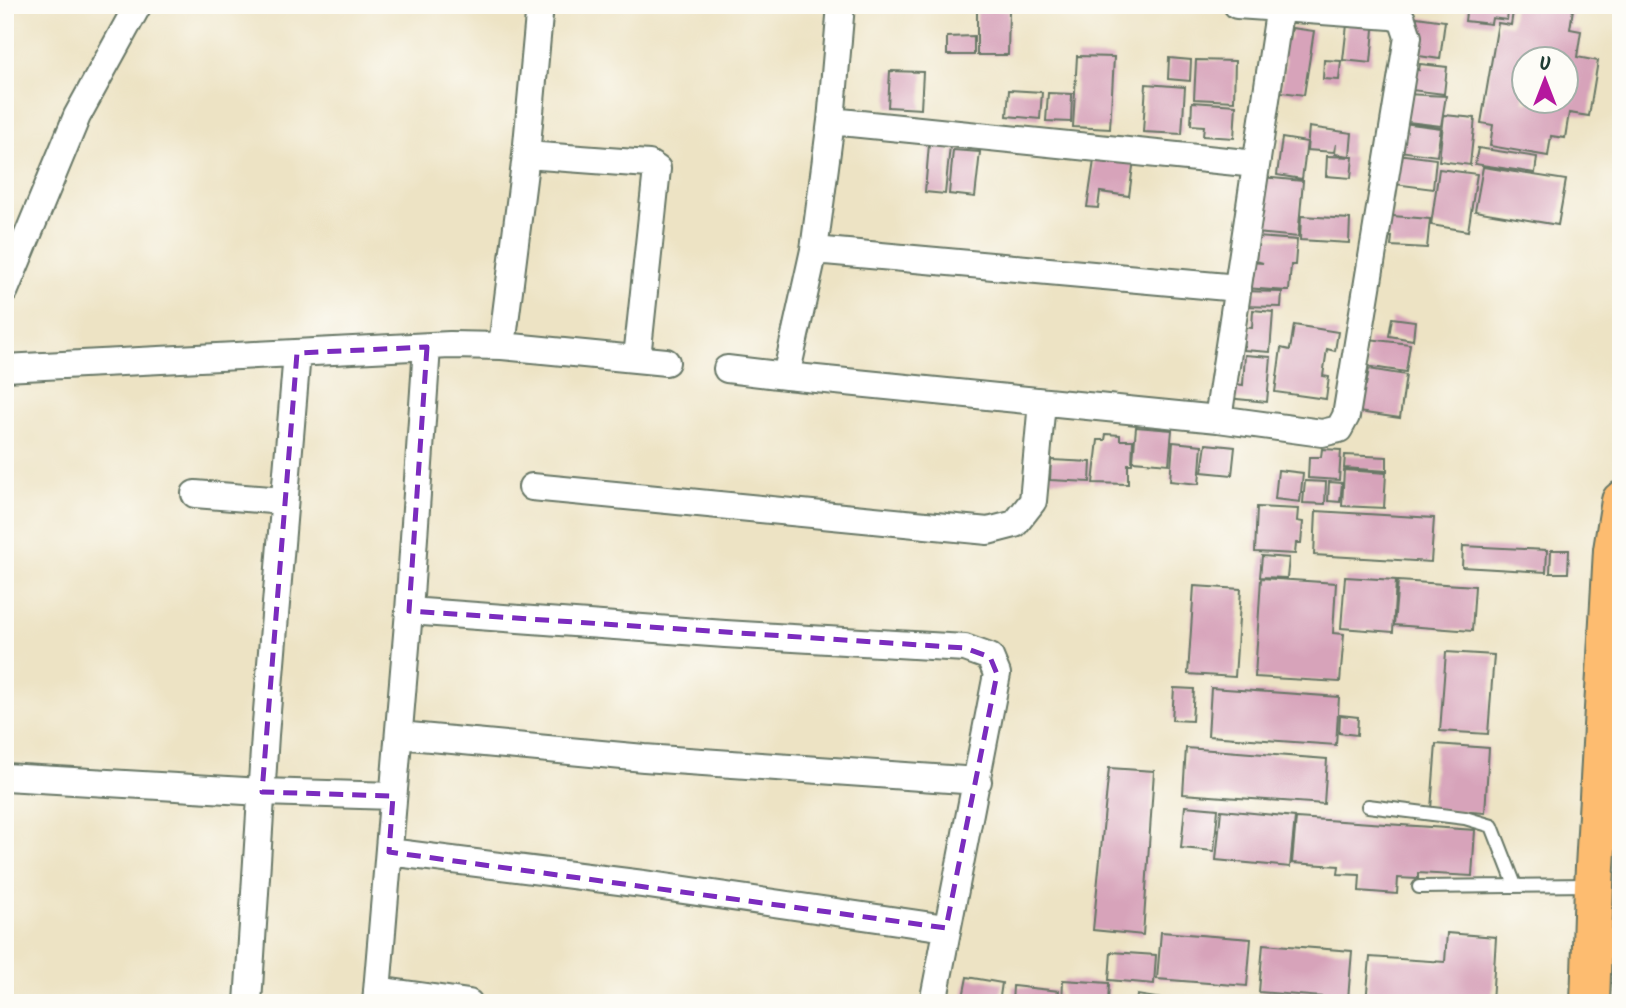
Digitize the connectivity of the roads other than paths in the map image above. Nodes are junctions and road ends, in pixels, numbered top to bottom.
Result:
1 (138, 5) edge
2 (540, 5) edge
3 (841, 5) edge
4 (1237, 5) edge
5 (1280, 6) edge
6 (831, 121) junction
7 (526, 155) junction
8 (1256, 164) junction
9 (814, 250) junction
10 (1238, 288) junction
11 (5, 290) edge
12 (426, 346) junction
13 (502, 346) junction
14 (297, 353) junction
15 (637, 358) junction
16 (666, 362) dead end
17 (5, 368) edge
18 (727, 369) dead end
19 (786, 376) junction
20 (1042, 402) junction
21 (1218, 419) junction
22 (532, 487) dead end
23 (195, 494) dead end
24 (1621, 500) edge
25 (284, 501) junction
26 (409, 611) junction
27 (399, 735) junction
28 (5, 777) edge
29 (978, 781) junction
30 (262, 792) junction
31 (393, 796) junction
32 (1368, 806) dead end
33 (389, 852) junction
34 (1594, 885) junction
35 (1515, 886) junction
36 (1419, 887) dead end
37 (946, 928) junction
38 (376, 996) edge
39 (248, 1003) edge
40 (469, 1003) edge
41 (933, 1003) edge
42 (1590, 1003) edge

1 - 11 street
2 - 7 street
3 - 6 street
4 - 5 street
5 - 8 street
5 - 21 street
6 - 8 street
6 - 9 street
7 - 13 street
7 - 15 street
8 - 10 street
9 - 10 street
9 - 19 street
10 - 21 street
12 - 13 street
12 - 14 street
12 - 26 street
13 - 15 street
14 - 17 street
14 - 25 street
15 - 16 street
18 - 19 street
19 - 20 street
20 - 21 street
20 - 22 street
23 - 25 street
24 - 34 highway
25 - 30 street
26 - 27 street
26 - 29 street
27 - 29 street
27 - 31 street
28 - 30 street
29 - 37 street
30 - 31 street
30 - 39 street
31 - 33 street
32 - 35 lane
33 - 37 street
33 - 38 street
34 - 35 lane
34 - 42 highway
35 - 36 lane
37 - 41 street
38 - 40 street

